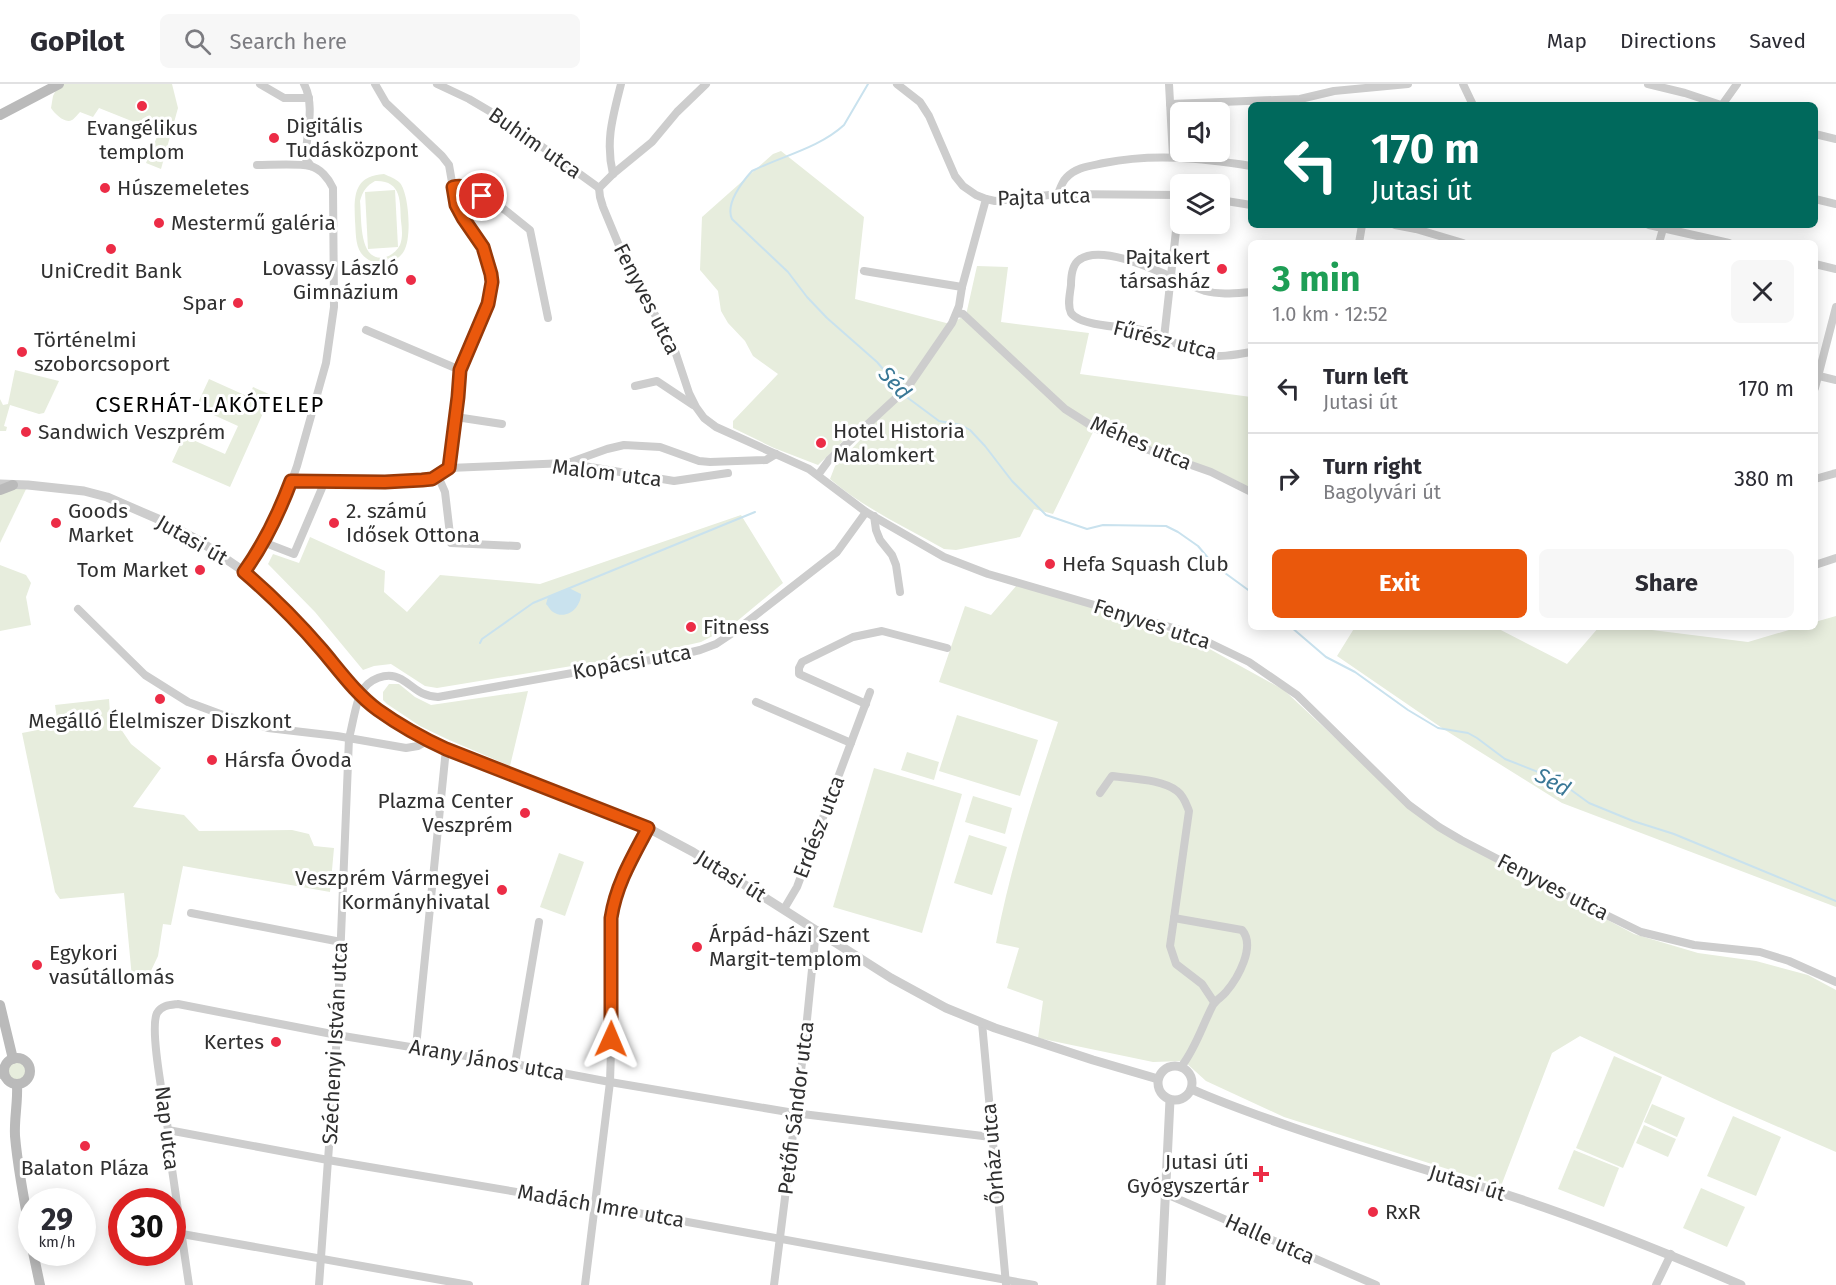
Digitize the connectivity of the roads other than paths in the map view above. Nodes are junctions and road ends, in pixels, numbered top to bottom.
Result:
1 (59, 84) edge
2 (260, 84) edge
3 (304, 84) edge
4 (375, 84) edge
5 (438, 84) edge
6 (621, 84) edge
7 (706, 84) edge
8 (897, 84) edge
9 (1169, 84) edge
10 (1408, 84) edge
11 (1463, 84) edge
12 (1648, 84) edge
13 (1737, 84) edge
14 (309, 98) junction
15 (1222, 102) edge
16 (1472, 102) edge
17 (1713, 102) edge
18 (1724, 102) edge
19 (1170, 104) edge
20 (0, 115) edge
21 (1818, 135) edge
22 (1836, 139) edge
23 (1170, 158) edge
24 (1225, 162) edge
25 (257, 165) dead end
26 (310, 166) junction
27 (1248, 166) edge
28 (613, 174) junction
29 (452, 184) junction
30 (599, 188) junction
31 (1058, 195) junction
32 (1170, 195) edge
33 (986, 199) junction
34 (1818, 200) edge
35 (1230, 202) edge
36 (1836, 204) edge
37 (1248, 205) edge
38 (1416, 228) edge
39 (1671, 228) edge
40 (1176, 234) edge
41 (1454, 240) edge
42 (1717, 240) edge
43 (1818, 265) edge
44 (1836, 269) edge
45 (864, 271) dead end
46 (1171, 276) junction
47 (962, 287) junction
48 (1248, 292) edge
49 (1836, 307) edge
50 (957, 313) junction
51 (548, 318) dead end
52 (366, 330) dead end
53 (1164, 338) junction
54 (1248, 352) edge
55 (1818, 369) edge
56 (460, 370) junction
57 (1818, 376) edge
58 (1836, 380) edge
59 (635, 386) dead end
60 (695, 405) junction
61 (456, 417) junction
62 (502, 424) dead end
63 (776, 454) junction
64 (567, 463) junction
65 (449, 468) junction
66 (728, 473) dead end
67 (1836, 473) edge
68 (818, 475) junction
69 (438, 476) junction
70 (1818, 478) edge
71 (291, 481) junction
72 (326, 481) junction
73 (0, 484) edge
74 (14, 485) junction
75 (0, 490) edge
76 (1248, 490) edge
77 (870, 514) junction
78 (262, 542) junction
79 (517, 546) dead end
80 (1836, 558) edge
81 (1818, 564) edge
82 (244, 572) junction
83 (900, 592) dead end
84 (78, 609) dead end
85 (947, 648) dead end
86 (870, 692) dead end
87 (360, 693) junction
88 (756, 702) dead end
89 (866, 704) junction
90 (349, 738) junction
91 (427, 741) junction
92 (851, 743) junction
93 (446, 749) junction
94 (1100, 793) dead end
95 (648, 828) junction
96 (784, 909) junction
97 (191, 913) dead end
98 (1174, 918) junction
99 (539, 922) dead end
100 (816, 930) junction
101 (340, 942) junction
102 (1836, 982) edge
103 (1214, 1002) junction
104 (0, 1005) edge
105 (162, 1007) joint
106 (982, 1023) junction
107 (337, 1035) junction
108 (416, 1047) junction
109 (13, 1059) junction
110 (515, 1064) junction
111 (1181, 1067) junction
112 (2, 1075) edge
113 (1158, 1079) junction
114 (610, 1082) junction
115 (17, 1084) junction
116 (1191, 1089) junction
117 (1170, 1100) junction
118 (795, 1113) junction
119 (168, 1130) junction
120 (991, 1137) junction
121 (328, 1160) junction
122 (22, 1188) edge
123 (175, 1188) edge
124 (1164, 1192) junction
125 (594, 1205) junction
126 (186, 1235) edge
127 (779, 1238) junction
128 (1671, 1254) junction
129 (321, 1259) junction
130 (186, 1263) edge
131 (36, 1266) edge
132 (1005, 1282) edge
133 (40, 1285) edge
134 (189, 1285) edge
135 (319, 1285) edge
136 (469, 1285) edge
137 (585, 1285) edge
138 (774, 1285) edge
139 (1034, 1285) edge
140 (1161, 1285) edge
141 (1376, 1285) edge
142 (1656, 1285) edge
143 (1741, 1285) edge

1 - 20 main road
2 - 14 street
3 - 14 street
4 - 29 street
5 - 30 street, Buhim utca
6 - 28 street
7 - 28 street
8 - 33 street, Pajta utca
9 - 19 street
10 - 15 street
11 - 16 street
12 - 17 street
13 - 18 street
14 - 26 street
21 - 22 street
23 - 31 street
24 - 27 street
25 - 26 street
26 - 71 street
28 - 30 street
29 - 51 street
29 - 56 street
30 - 60 street, Fenyves utca
31 - 32 street, Pajta utca
31 - 33 street, Pajta utca
33 - 47 street
34 - 36 street
35 - 37 street
38 - 41 street
39 - 42 street
40 - 46 street
43 - 44 street
45 - 47 street
46 - 48 street
46 - 53 street
46 - 53 street, Fűrész utca
47 - 50 street
49 - 55 street
50 - 68 street
50 - 76 street, Méhes utca
52 - 56 street
53 - 54 street, Fűrész utca
56 - 61 street
57 - 58 street
59 - 60 street
60 - 63 street, Fenyves utca
61 - 62 street
61 - 65 street
63 - 64 street
63 - 68 street, Fenyves utca
64 - 65 street, Malom utca
64 - 66 street, Malom utca
65 - 69 street
67 - 70 street
68 - 77 street, Fenyves utca
69 - 72 street
69 - 79 street
71 - 72 street
71 - 78 street
72 - 78 street
73 - 74 street, Jutasi út
74 - 75 main road
74 - 82 street, Jutasi út
77 - 83 street
77 - 87 street, Kopácsi utca
77 - 102 street, Fenyves utca
78 - 82 street
80 - 81 street
82 - 87 street, Jutasi út
84 - 90 street
85 - 89 street
86 - 89 street, Erdész utca
87 - 90 street, Széchenyi István utca
87 - 91 street, Jutasi út
88 - 92 street
89 - 92 street, Erdész utca
90 - 91 street
90 - 101 street, Széchenyi István utca
91 - 93 street, Jutasi út
92 - 96 street, Erdész utca
93 - 95 street, Jutasi út
93 - 108 street
94 - 98 street
95 - 96 street, Jutasi út
95 - 114 street
96 - 100 street, Jutasi út
97 - 101 street
98 - 103 street
98 - 103 street
99 - 110 street
100 - 106 street, Jutasi út
100 - 118 street, Petőfi Sándor utca
101 - 107 street, Széchenyi István utca
103 - 111 street
104 - 109 main road
105 - 107 street, Arany János utca
105 - 119 street, Nap utca
106 - 113 street, Jutasi út
106 - 120 street, Őrház utca
107 - 108 street, Arany János utca
107 - 121 street, Széchenyi István utca
108 - 110 street, Arany János utca
109 - 112 main road
109 - 115 main road
110 - 114 street, Arany János utca
111 - 113 street
111 - 116 street
112 - 115 main road
113 - 117 street
114 - 118 street, Arany János utca
114 - 125 street
115 - 122 main road
116 - 117 street
116 - 128 street, Jutasi út
117 - 124 street
118 - 120 street, Arany János utca
118 - 127 street, Petőfi Sándor utca
119 - 121 street, Madách Imre utca
119 - 123 street, Nap utca
120 - 132 street, Őrház utca
121 - 125 street, Madách Imre utca
121 - 129 street, Széchenyi István utca
124 - 140 street
124 - 141 street, Halle utca
125 - 127 street, Madách Imre utca
125 - 137 street
126 - 129 street
127 - 132 street, Madách Imre utca
127 - 138 street, Petőfi Sándor utca
128 - 142 street
128 - 143 street, Jutasi út
129 - 135 street, Széchenyi István utca
129 - 136 street
130 - 134 street, Nap utca
131 - 133 main road
132 - 139 street, Madách Imre utca

